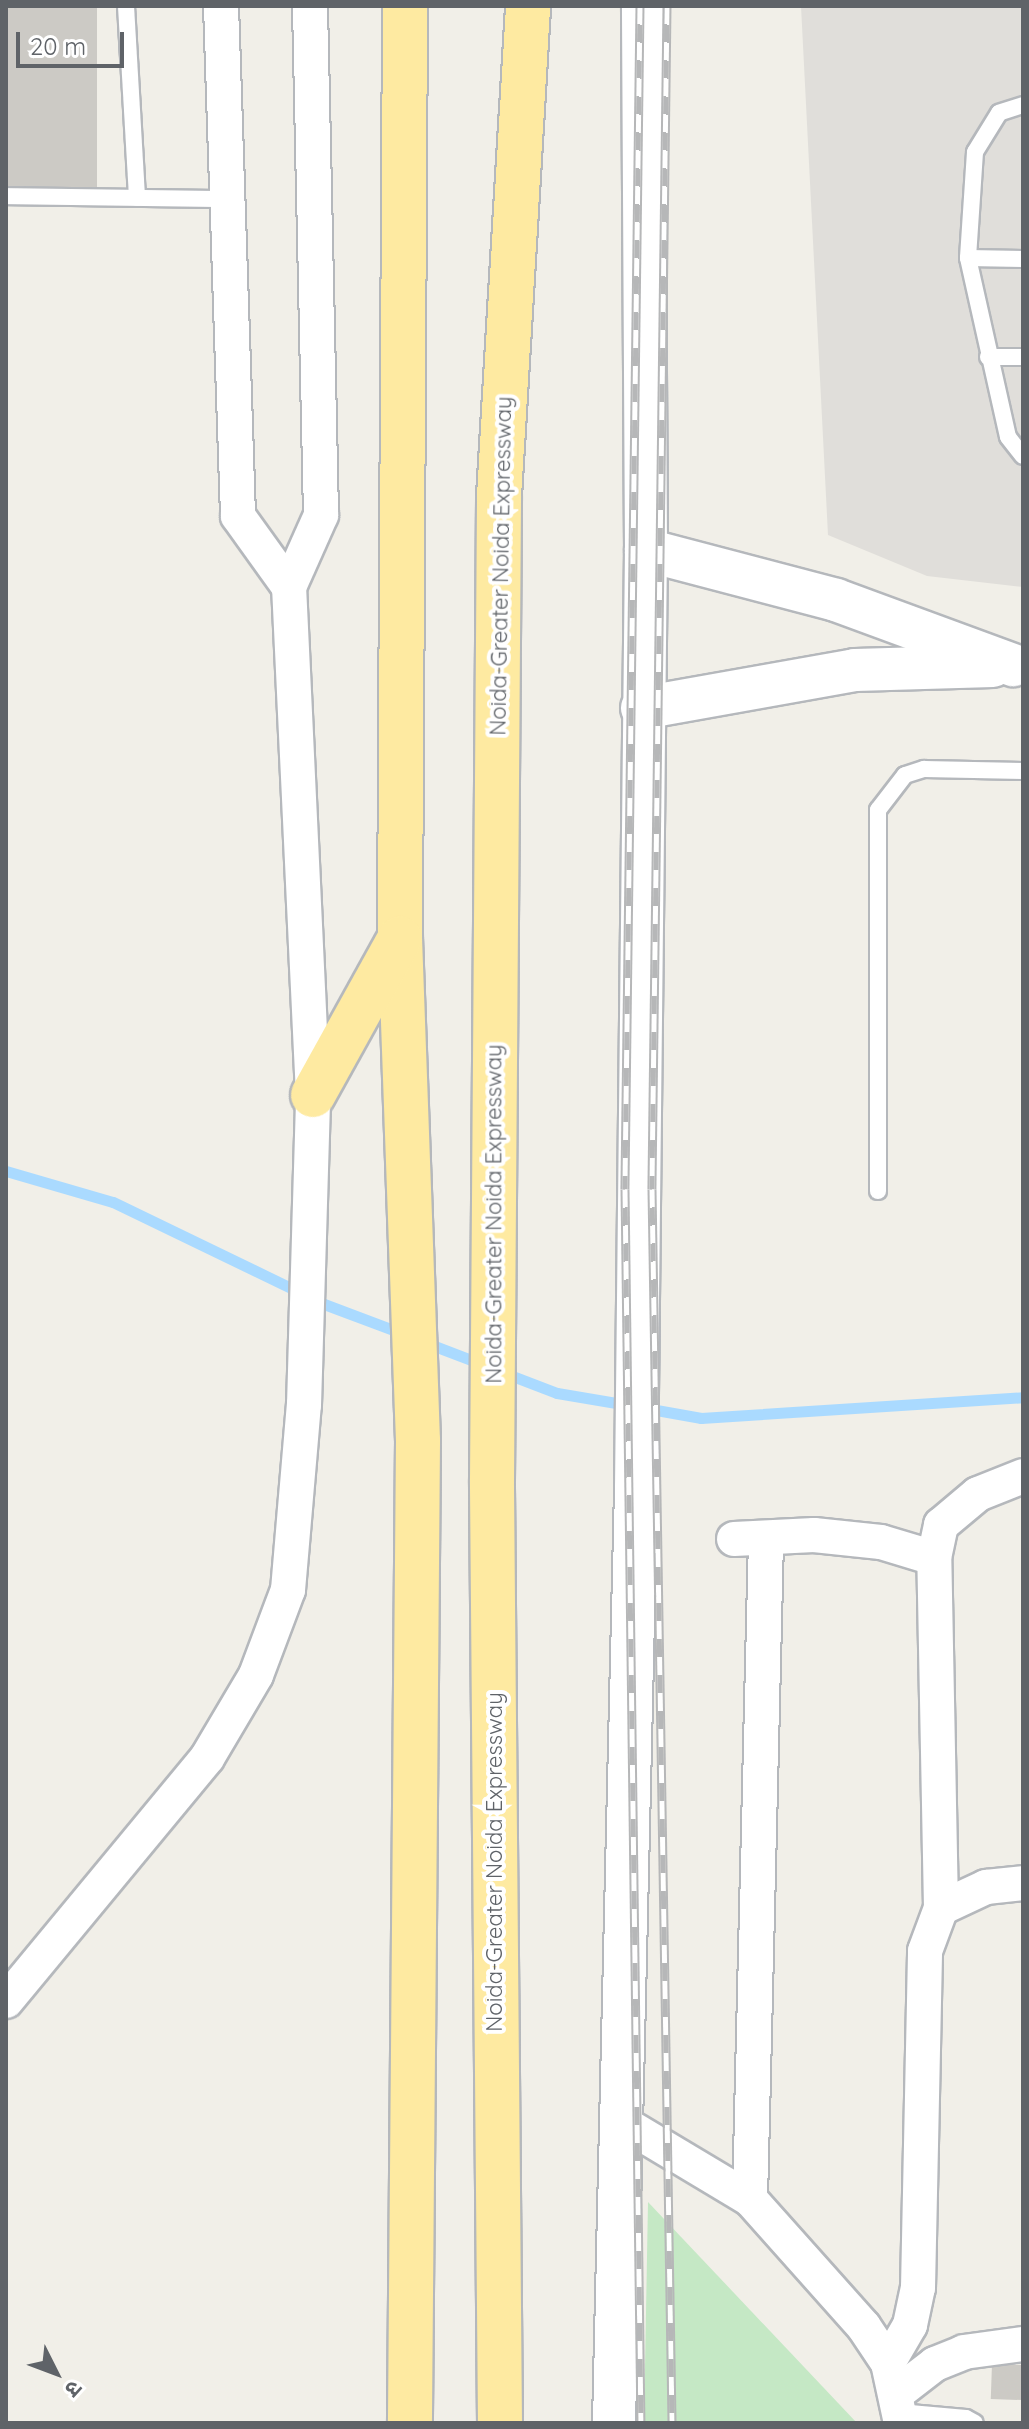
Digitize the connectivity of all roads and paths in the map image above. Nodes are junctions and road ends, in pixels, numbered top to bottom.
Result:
1 (126, 6) edge
2 (221, 6) edge
3 (310, 6) edge
4 (405, 6) edge
5 (528, 6) edge
6 (643, 6) edge
7 (1023, 105) edge
8 (6, 196) edge
9 (137, 198) junction
10 (227, 199) junction
11 (968, 258) junction
12 (1023, 259) edge
13 (988, 357) junction
14 (1023, 357) edge
15 (1023, 456) edge
16 (646, 550) junction
17 (289, 587) junction
18 (1018, 665) edge
19 (642, 708) junction
20 (1023, 771) edge
21 (400, 938) junction
22 (313, 1095) junction
23 (878, 1191) dead end
24 (1023, 1476) edge
25 (934, 1558) junction
26 (1023, 1883) edge
27 (941, 1908) junction
28 (6, 2001) edge
29 (618, 2120) junction
30 (750, 2199) junction
31 (1023, 2344) edge
32 (896, 2398) edge
33 (410, 2423) edge
34 (500, 2423) edge
35 (614, 2423) edge
36 (975, 2423) edge

1 - 9 lane
2 - 10 street
3 - 17 street
4 - 21 highway
5 - 34 highway, Noida-Greater Noida Expressway
6 - 16 street
7 - 11 lane
8 - 9 lane
9 - 10 lane
10 - 17 street
11 - 12 lane
11 - 13 lane
13 - 14 lane
13 - 15 lane
16 - 18 street
16 - 19 street
17 - 22 street
18 - 19 street
19 - 29 street
20 - 23 lane
21 - 22 highway
21 - 33 highway
22 - 28 street
24 - 25 street
25 - 27 street
25 - 30 street
26 - 27 street
27 - 32 street
29 - 30 street
29 - 35 street
30 - 32 street
31 - 32 street
32 - 36 lane

